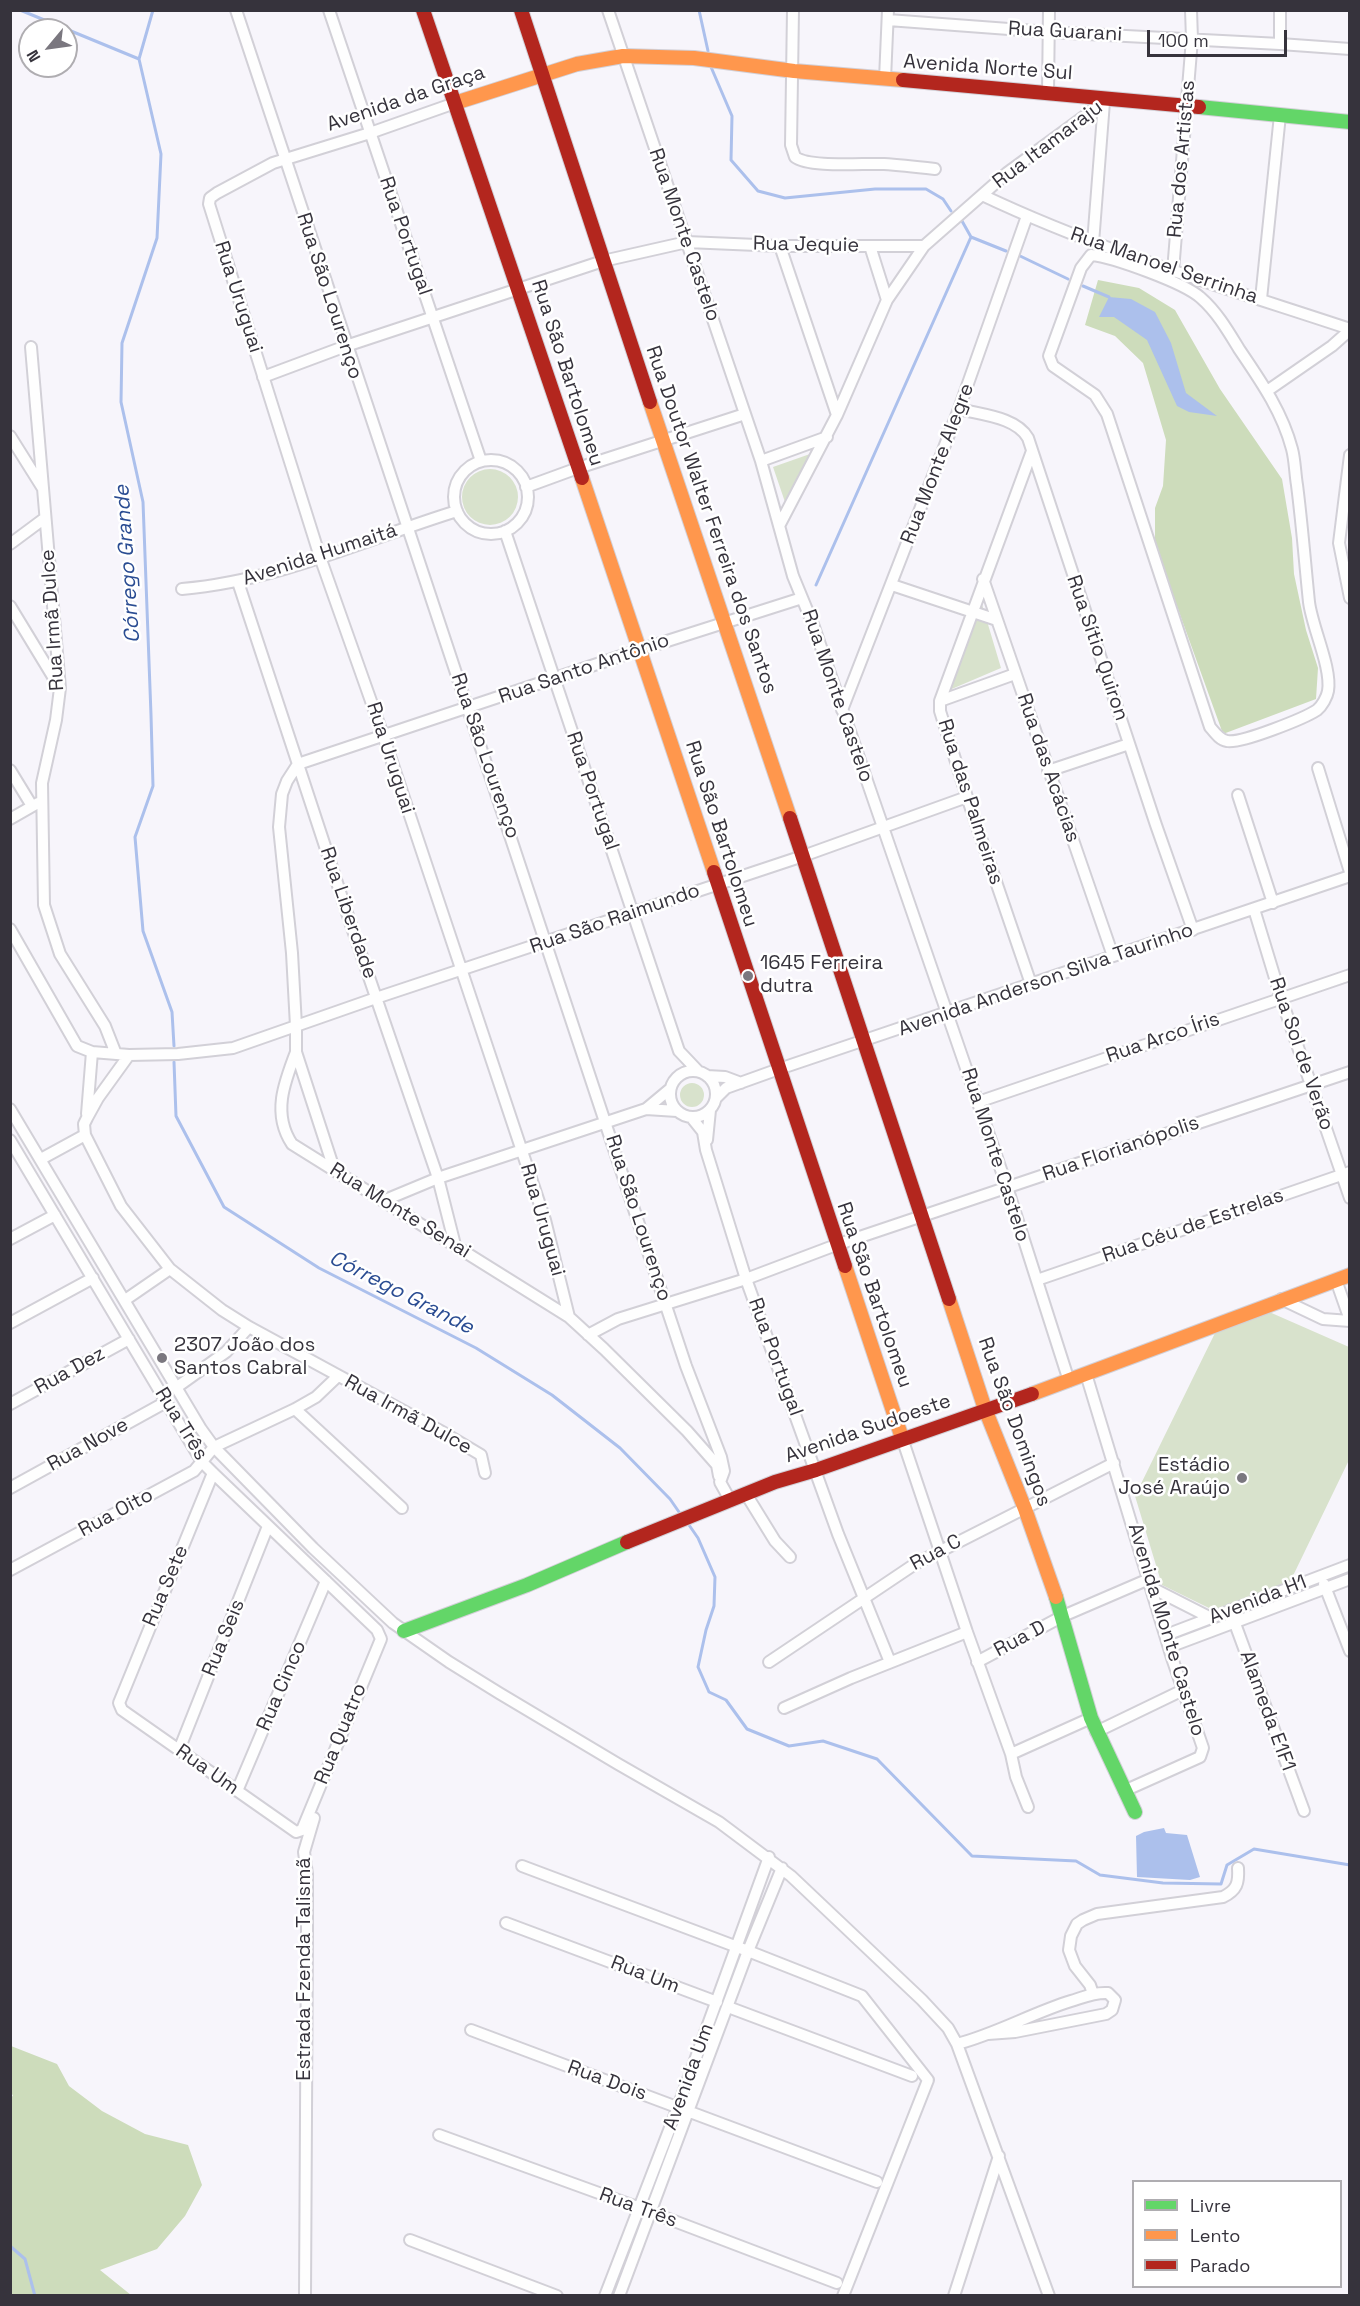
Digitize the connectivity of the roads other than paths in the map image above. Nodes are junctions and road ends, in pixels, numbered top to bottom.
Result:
1 (236, 10) edge
2 (329, 10) edge
3 (423, 10) edge
4 (521, 10) edge
5 (608, 10) edge
6 (793, 10) edge
7 (1048, 10) edge
8 (1191, 10) edge
9 (1280, 10) edge
10 (888, 15) edge
11 (1049, 32) junction
12 (1192, 39) junction
13 (1280, 44) junction
14 (1350, 49) edge
15 (623, 56) junction
16 (794, 71) junction
17 (542, 75) junction
18 (885, 79) junction
19 (1048, 92) junction
20 (1109, 100) junction
21 (455, 103) junction
22 (1187, 106) junction
23 (1280, 115) junction
24 (1350, 122) edge
25 (370, 133) junction
26 (284, 160) junction
27 (935, 169) dead end
28 (982, 195) junction
29 (210, 200) joint
30 (1027, 216) junction
31 (687, 242) junction
32 (1092, 243) junction
33 (780, 246) junction
34 (870, 246) junction
35 (924, 246) junction
36 (603, 261) junction
37 (1173, 271) junction
38 (519, 288) junction
39 (1261, 299) junction
40 (887, 300) junction
41 (433, 317) junction
42 (1350, 330) edge
43 (346, 346) junction
44 (31, 347) dead end
45 (263, 377) junction
46 (1267, 391) junction
47 (959, 409) junction
48 (745, 414) junction
49 (837, 415) junction
50 (10, 436) edge
51 (827, 437) junction
52 (664, 440) junction
53 (1032, 452) junction
54 (1350, 455) edge
55 (481, 461) junction
56 (761, 461) junction
57 (578, 468) junction
58 (526, 487) junction
59 (44, 489) junction
60 (457, 511) junction
61 (45, 518) junction
62 (407, 526) junction
63 (779, 526) junction
64 (505, 531) junction
65 (1344, 543) edge
66 (10, 544) edge
67 (320, 557) junction
68 (983, 579) junction
69 (238, 582) junction
70 (892, 585) junction
71 (182, 589) dead end
72 (802, 598) junction
73 (1350, 598) edge
74 (10, 606) edge
75 (972, 611) junction
76 (997, 620) junction
77 (723, 622) junction
78 (639, 650) junction
79 (1016, 674) junction
80 (554, 679) junction
81 (60, 688) junction
82 (940, 700) junction
83 (468, 708) junction
84 (842, 710) junction
85 (383, 735) junction
86 (1129, 744) junction
87 (298, 764) junction
88 (1318, 768) dead end
89 (10, 770) edge
90 (1048, 771) junction
91 (1239, 795) dead end
92 (967, 797) junction
93 (37, 804) junction
94 (10, 819) edge
95 (883, 828) junction
96 (803, 856) junction
97 (1350, 874) edge
98 (717, 884) junction
99 (1273, 903) junction
100 (1254, 909) junction
101 (634, 912) junction
102 (10, 929) edge
103 (1193, 930) junction
104 (547, 942) junction
105 (1113, 956) junction
106 (460, 970) junction
107 (1350, 975) edge
108 (1032, 984) junction
109 (376, 998) junction
110 (1281, 998) junction
111 (947, 1012) junction
112 (297, 1026) junction
113 (863, 1041) junction
114 (679, 1051) junction
115 (92, 1052) junction
116 (296, 1052) junction
117 (116, 1054) junction
118 (129, 1055) junction
119 (778, 1069) junction
120 (1350, 1072) edge
121 (703, 1074) junction
122 (742, 1083) junction
123 (673, 1084) junction
124 (1311, 1084) junction
125 (716, 1098) junction
126 (978, 1102) junction
127 (10, 1109) edge
128 (646, 1109) junction
129 (710, 1110) junction
130 (677, 1111) junction
131 (691, 1117) junction
132 (87, 1118) junction
133 (606, 1122) junction
134 (85, 1135) junction
135 (10, 1140) edge
136 (706, 1150) junction
137 (521, 1151) junction
138 (14, 1154) edge
139 (41, 1159) junction
140 (334, 1169) junction
141 (1346, 1174) edge
142 (438, 1178) junction
143 (1007, 1188) junction
144 (1350, 1198) edge
145 (385, 1200) junction
146 (55, 1215) junction
147 (921, 1217) junction
148 (10, 1239) edge
149 (455, 1245) junction
150 (836, 1245) junction
151 (170, 1269) junction
152 (1350, 1275) edge
153 (93, 1278) junction
154 (746, 1279) junction
155 (1037, 1280) junction
156 (1336, 1280) junction
157 (1281, 1299) junction
158 (125, 1300) junction
159 (666, 1305) junction
160 (569, 1317) junction
161 (1350, 1321) edge
162 (10, 1323) edge
163 (249, 1327) junction
164 (588, 1335) junction
165 (129, 1339) junction
166 (1086, 1374) junction
167 (338, 1376) junction
168 (1069, 1381) junction
169 (177, 1387) junction
170 (166, 1402) junction
171 (10, 1404) edge
172 (295, 1409) junction
173 (985, 1409) junction
174 (902, 1438) junction
175 (214, 1447) junction
176 (202, 1462) junction
177 (1114, 1463) junction
178 (816, 1470) junction
179 (213, 1473) junction
180 (485, 1473) dead end
181 (720, 1482) junction
182 (10, 1488) edge
183 (746, 1494) junction
184 (730, 1500) junction
185 (402, 1508) dead end
186 (1025, 1509) junction
187 (268, 1526) junction
188 (940, 1551) junction
189 (790, 1557) dead end
190 (1350, 1565) edge
191 (10, 1570) edge
192 (1321, 1576) junction
193 (1350, 1579) edge
194 (326, 1581) junction
195 (1150, 1584) junction
196 (1326, 1588) junction
197 (864, 1600) junction
198 (1230, 1610) junction
199 (1062, 1616) junction
200 (1211, 1618) junction
201 (1235, 1624) junction
202 (398, 1627) junction
203 (967, 1632) junction
204 (1166, 1635) junction
205 (381, 1639) joint
206 (1169, 1647) junction
207 (1350, 1651) edge
208 (769, 1662) dead end
209 (890, 1662) junction
210 (977, 1662) junction
211 (1183, 1690) junction
212 (119, 1700) joint
213 (784, 1708) dead end
214 (1093, 1725) junction
215 (179, 1750) junction
216 (1011, 1754) junction
217 (237, 1791) junction
218 (1124, 1791) junction
219 (1028, 1807) dead end
220 (1304, 1811) dead end
221 (1135, 1812) dead end
222 (302, 1830) joint
223 (769, 1857) junction
224 (522, 1866) dead end
225 (782, 1868) junction
226 (1238, 1868) dead end
227 (506, 1923) dead end
228 (736, 1946) junction
229 (748, 1951) junction
230 (1093, 1994) junction
231 (717, 2002) junction
232 (728, 2007) junction
233 (471, 2030) dead end
234 (988, 2034) junction
235 (957, 2044) junction
236 (912, 2076) dead end
237 (683, 2109) junction
238 (439, 2135) dead end
239 (999, 2156) junction
240 (877, 2182) dead end
241 (645, 2210) junction
242 (410, 2240) dead end
243 (837, 2283) dead end
244 (306, 2295) edge
245 (557, 2295) edge
246 (605, 2295) edge
247 (618, 2295) edge
248 (843, 2295) edge
249 (954, 2295) edge
250 (1049, 2295) edge

1 - 26 street, Rua São Lourenço
2 - 25 street, Rua Portugal
3 - 21 street, Rua São Bartolomeu
4 - 17 street, Rua Doutor Walter Ferreira dos Santos
5 - 15 street, Rua Monte Castelo
6 - 16 street
7 - 11 street
8 - 12 street, Rua dos Artistas
9 - 13 street
10 - 11 street, Rua Guarani
10 - 18 street
11 - 12 street, Rua Guarani
11 - 19 street
12 - 13 street, Rua Guarani
12 - 22 street, Rua dos Artistas
13 - 14 street, Rua Guarani
15 - 16 street, Avenida Norte Sul
15 - 17 street, Avenida da Graça
15 - 31 street, Rua Monte Castelo
16 - 18 street, Avenida Norte Sul
16 - 27 street
17 - 21 street, Avenida da Graça
17 - 36 street, Rua Doutor Walter Ferreira dos Santos
18 - 19 street, Avenida Norte Sul
19 - 20 street, Avenida Norte Sul
20 - 22 street, Avenida Norte Sul
20 - 28 street, Rua Itamaraju
20 - 32 street
21 - 25 street, Avenida da Graça
21 - 38 street, Rua São Bartolomeu
22 - 23 street, Avenida Norte Sul
22 - 37 street, Rua dos Artistas
23 - 24 street, Avenida Norte Sul
23 - 39 street
25 - 26 street, Avenida da Graça
25 - 41 street, Rua Portugal
26 - 29 street, Avenida da Graça
26 - 43 street, Rua São Lourenço
28 - 30 street, Rua Manoel Serrinha
28 - 35 street, Rua Itamaraju
29 - 45 street, Rua Uruguai
30 - 32 street, Rua Manoel Serrinha
30 - 47 street, Rua Monte Alegre
31 - 33 street, Rua Jequie
31 - 36 street, Rua Jequie
31 - 48 street, Rua Monte Castelo
32 - 37 street, Rua Manoel Serrinha
33 - 34 street, Rua Jequie
33 - 49 street
34 - 35 street, Rua Jequie
34 - 40 street
35 - 40 street, Rua Itamaraju
36 - 38 street, Rua Jequie
36 - 52 street, Rua Doutor Walter Ferreira dos Santos
37 - 39 street, Rua Manoel Serrinha
38 - 41 street, Rua Jequie
38 - 57 street, Rua São Bartolomeu
39 - 42 street, Rua Manoel Serrinha
40 - 49 street, Rua Itamaraju
41 - 43 street, Rua Jequie
41 - 55 street, Rua Portugal
42 - 46 street
43 - 45 street, Rua Jequie
43 - 62 street, Rua São Lourenço
44 - 59 street, Rua Irmã Dulce
45 - 67 street, Rua Uruguai
46 - 46 street
47 - 53 street, Rua Sítio Quiron
47 - 70 street, Rua Monte Alegre
48 - 52 street
48 - 56 street, Rua Monte Castelo
49 - 51 street, Rua Itamaraju
50 - 59 street
51 - 56 street
51 - 63 street, Rua Itamaraju
52 - 57 street
52 - 77 street, Rua Doutor Walter Ferreira dos Santos
53 - 68 street, Rua das Palmeiras
53 - 86 street, Rua Sítio Quiron
54 - 65 street
55 - 58 street
55 - 60 street
56 - 63 street, Rua Monte Castelo
57 - 58 street
57 - 78 street, Rua São Bartolomeu
58 - 64 street
59 - 61 street, Rua Irmã Dulce
60 - 62 street, Avenida Humaitá
60 - 64 street
61 - 66 street
61 - 81 street, Rua Irmã Dulce
62 - 67 street, Avenida Humaitá
62 - 83 street, Rua São Lourenço
63 - 72 street, Rua Monte Castelo
64 - 80 street, Rua Portugal
65 - 73 street
67 - 69 street, Avenida Humaitá
67 - 85 street, Rua Uruguai
68 - 75 street, Rua das Palmeiras
68 - 76 street, Rua das Acácias
69 - 71 street, Avenida Humaitá
69 - 87 street, Rua Liberdade
70 - 75 street
70 - 84 street, Rua Monte Alegre
72 - 77 street, Rua Santo Antônio
72 - 84 street, Rua Monte Castelo
74 - 81 street
75 - 76 street
75 - 82 street, Rua das Palmeiras
76 - 79 street, Rua das Acácias
77 - 78 street, Rua Santo Antônio
77 - 96 street, Rua Doutor Walter Ferreira dos Santos
78 - 80 street, Rua Santo Antônio
78 - 98 street, Rua São Bartolomeu
79 - 82 street
79 - 90 street, Rua das Acácias
80 - 83 street, Rua Santo Antônio
80 - 101 street, Rua Portugal
81 - 93 street, Rua Irmã Dulce
82 - 92 street, Rua das Palmeiras
83 - 85 street, Rua Santo Antônio
83 - 104 street, Rua São Lourenço
84 - 95 street, Rua Monte Castelo
85 - 87 street, Rua Santo Antônio
85 - 106 street, Rua Uruguai
86 - 90 street
86 - 103 street, Rua Sítio Quiron
87 - 109 street, Rua Liberdade
87 - 112 street
88 - 97 street
89 - 93 street
90 - 105 street, Rua das Acácias
91 - 99 street
92 - 95 street, Rua São Raimundo
92 - 108 street, Rua das Palmeiras
93 - 94 street
93 - 117 street, Rua Irmã Dulce
95 - 96 street, Rua São Raimundo
95 - 111 street, Rua Monte Castelo
96 - 98 street, Rua São Raimundo
96 - 113 street, Rua Doutor Walter Ferreira dos Santos
97 - 99 street, Avenida Anderson Silva Taurinho
98 - 101 street, Rua São Raimundo
98 - 119 street, Rua São Bartolomeu
99 - 100 street, Avenida Anderson Silva Taurinho
100 - 103 street, Avenida Anderson Silva Taurinho
100 - 110 street, Rua Sol de Verão
101 - 104 street, Rua São Raimundo
101 - 114 street, Rua Portugal
102 - 115 street
103 - 105 street, Avenida Anderson Silva Taurinho
104 - 106 street, Rua São Raimundo
104 - 133 street, Rua São Lourenço
105 - 108 street, Avenida Anderson Silva Taurinho
106 - 109 street, Rua São Raimundo
106 - 137 street, Rua Uruguai
107 - 110 street, Rua Arco Íris
108 - 111 street, Avenida Anderson Silva Taurinho
109 - 112 street, Rua São Raimundo
109 - 142 street, Rua Liberdade
110 - 124 street, Rua Sol de Verão
110 - 126 street, Rua Arco Íris
111 - 113 street, Avenida Anderson Silva Taurinho
111 - 126 street, Rua Monte Castelo
112 - 116 street
112 - 118 street, Rua São Raimundo
113 - 119 street, Avenida Anderson Silva Taurinho
113 - 147 street, Rua São Domingos
114 - 121 street
114 - 123 street
115 - 117 street, Rua São Raimundo
115 - 132 street
116 - 140 street
116 - 140 street, Rua Monte Senai
117 - 118 street, Rua São Raimundo
118 - 132 street
119 - 122 street, Avenida Anderson Silva Taurinho
119 - 150 street, Rua São Bartolomeu
120 - 124 street, Rua Florianópolis
121 - 122 street
121 - 123 street
121 - 125 street
122 - 125 street, Avenida Anderson Silva Taurinho
123 - 128 street
123 - 130 street
124 - 141 street, Rua Sol de Verão
124 - 143 street, Rua Florianópolis
125 - 129 street
126 - 143 street, Rua Monte Castelo
127 - 139 street
128 - 130 street
128 - 133 street
129 - 131 street
129 - 136 street
130 - 131 street
131 - 136 street, Rua Portugal
132 - 134 street
133 - 137 street
133 - 159 street, Rua São Lourenço
134 - 139 street
134 - 151 street, Rua Irmã Dulce
135 - 138 street, Rua Três
136 - 154 street, Rua Portugal
137 - 142 street
137 - 160 street, Rua Uruguai
138 - 146 street, Rua Três
139 - 158 street
140 - 145 street, Rua Monte Senai
141 - 144 street, Rua Sol de Verão
141 - 155 street, Rua Céu de Estrelas
142 - 145 street
142 - 149 street, Rua Liberdade
143 - 147 street, Rua Florianópolis
143 - 155 street, Rua Monte Castelo
145 - 149 street, Rua Monte Senai
146 - 148 street
146 - 153 street, Rua Três
147 - 150 street, Rua Florianópolis
147 - 173 street, Rua São Domingos
149 - 160 street, Rua Monte Senai
150 - 154 street, Rua Florianópolis
150 - 174 street, Rua São Bartolomeu
151 - 158 street
151 - 163 street, Rua Irmã Dulce
152 - 156 street, Avenida Sudoeste
153 - 162 street
153 - 165 street, Rua Três
154 - 159 street, Rua Florianópolis
154 - 178 street, Rua Portugal
155 - 168 street, Rua Monte Castelo
156 - 157 street, Avenida Sudoeste
156 - 161 street
157 - 161 street
157 - 166 street, Avenida Sudoeste
158 - 169 street
159 - 164 street, Rua Florianópolis
159 - 181 street, Rua São Lourenço
160 - 164 street, Rua Monte Senai
163 - 167 street, Rua Irmã Dulce
163 - 169 street
164 - 181 street
165 - 170 street, Rua Três
165 - 171 street, Rua Dez
166 - 168 street, Avenida Sudoeste
166 - 177 street, Avenida Monte Castelo
167 - 172 street
167 - 180 street, Rua Irmã Dulce
168 - 173 street, Avenida Sudoeste
169 - 175 street
170 - 176 street, Rua Três
170 - 182 street, Rua Nove
172 - 175 street
172 - 185 street
173 - 174 street, Avenida Sudoeste
173 - 186 street, Rua São Domingos
174 - 178 street, Avenida Sudoeste
174 - 188 street, Rua São Bartolomeu
175 - 176 street, Rua Oito
175 - 202 street
176 - 179 street, Rua Três
176 - 191 street, Rua Oito
177 - 186 street, Rua C
177 - 195 street, Avenida Monte Castelo
178 - 183 street, Avenida Sudoeste
178 - 197 street, Rua Portugal
179 - 187 street, Rua Três
179 - 212 street, Rua Sete
181 - 184 street, Rua São Lourenço
183 - 184 street, Avenida Sudoeste
183 - 189 street
184 - 202 street, Avenida Sudoeste
186 - 188 street, Rua C
186 - 199 street, Rua São Domingos
187 - 194 street, Rua Três
187 - 215 street, Rua Seis
188 - 197 street, Rua C
188 - 203 street, Rua São Bartolomeu
190 - 192 street, Avenida H1
192 - 196 street
192 - 198 street, Avenida H1
193 - 196 street, Avenida H1
194 - 205 street, Rua Três
194 - 217 street, Rua Cinco
195 - 199 street, Rua D
195 - 200 street
195 - 204 street, Avenida Monte Castelo
196 - 201 street, Avenida H1
196 - 207 street
197 - 208 street, Rua C
197 - 209 street, Rua Portugal
198 - 200 street, Avenida H1
198 - 201 street, Alameda E1F1
199 - 210 street, Rua D
199 - 214 street, Rua São Domingos
200 - 204 street, Avenida H1
201 - 206 street, Avenida H1
201 - 220 street, Alameda E1F1
202 - 223 street
202 - 244 street, Estrada Fzenda Talismã
203 - 209 street
203 - 210 street, Rua São Bartolomeu
204 - 206 street, Avenida Monte Castelo
205 - 222 street, Rua Quatro
206 - 211 street, Avenida Monte Castelo
209 - 213 street
210 - 216 street, Rua São Bartolomeu
211 - 214 street
211 - 218 street, Avenida Monte Castelo
212 - 215 street, Rua Um
214 - 216 street
214 - 218 street, Rua São Domingos
215 - 217 street, Rua Um
216 - 219 street, Rua São Bartolomeu
217 - 222 street, Rua Um
218 - 221 street, Rua São Domingos
223 - 225 street
223 - 228 street, Avenida Um
224 - 228 street
225 - 229 street, Avenida Um
225 - 235 street
226 - 230 street
227 - 231 street, Rua Um
228 - 229 street
228 - 231 street, Avenida Um
229 - 232 street, Avenida Um
229 - 248 street
230 - 234 street
230 - 234 street
231 - 237 street, Avenida Um
232 - 236 street
232 - 237 street, Avenida Um
233 - 237 street, Rua Dois
234 - 235 street
235 - 239 street
237 - 240 street, Rua Dois
237 - 241 street, Avenida Um
238 - 241 street, Rua Três
239 - 249 street
239 - 250 street
241 - 243 street, Rua Três
241 - 246 street, Avenida Um
241 - 247 street, Avenida Um
242 - 245 street

